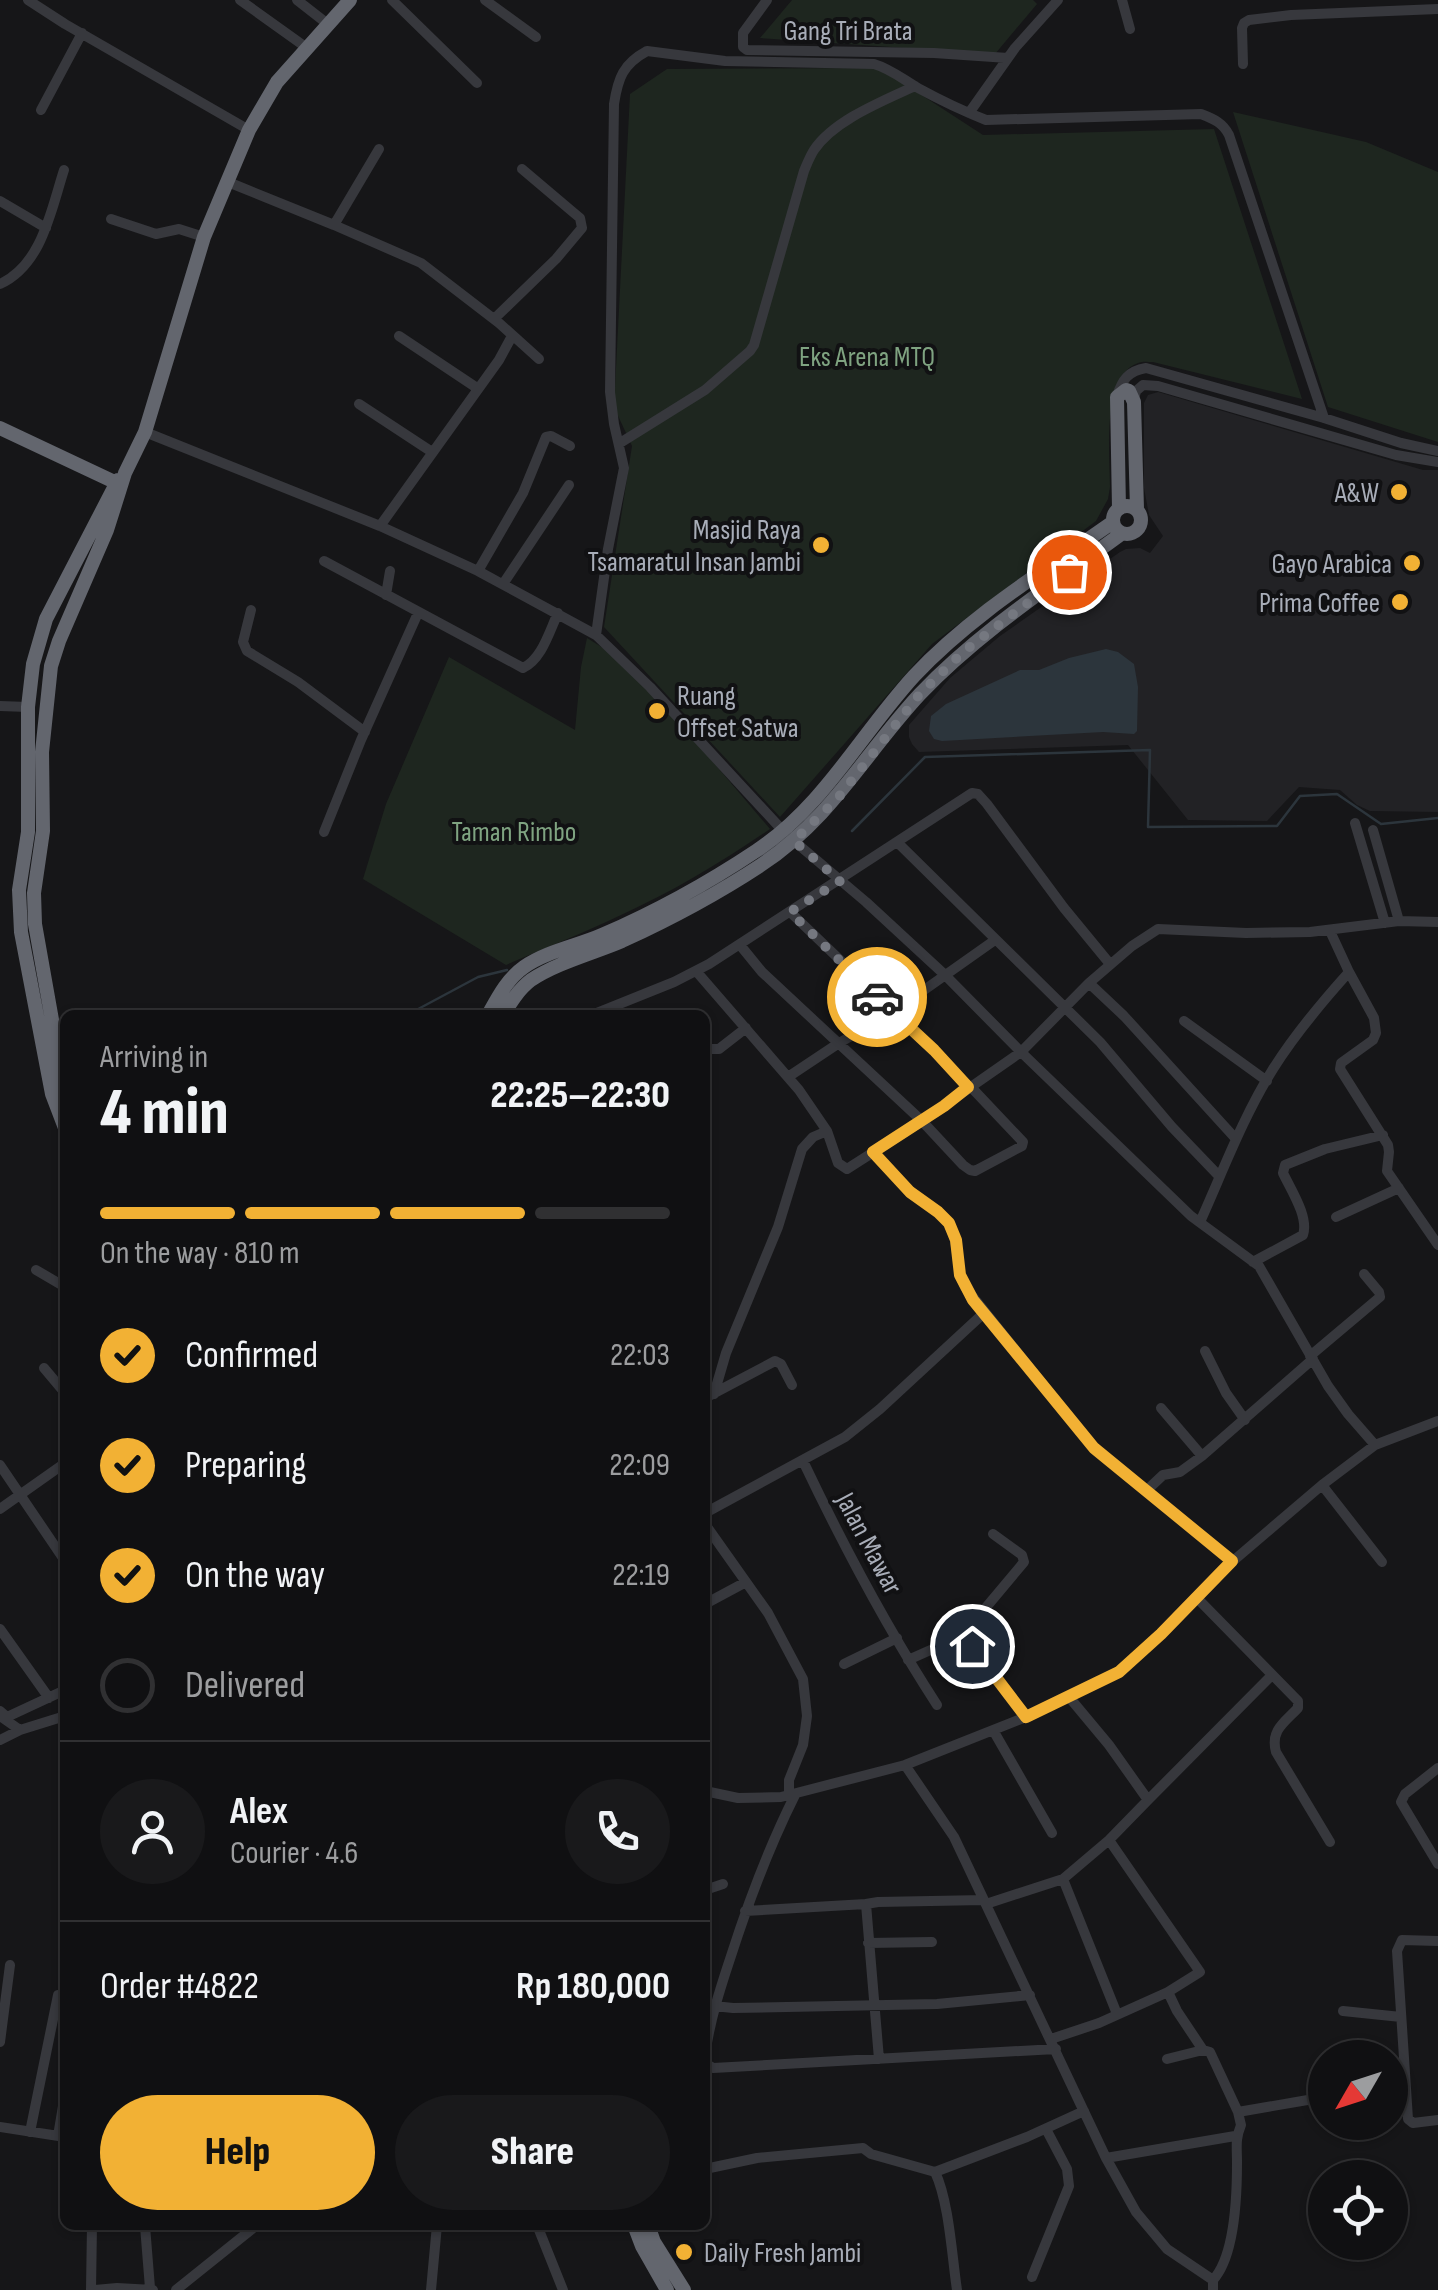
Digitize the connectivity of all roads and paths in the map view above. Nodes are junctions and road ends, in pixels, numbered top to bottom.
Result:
1 (28, 0) edge
2 (240, 0) edge
3 (297, 0) edge
4 (350, 0) edge
5 (392, 0) edge
6 (485, 0) edge
7 (767, 0) edge
8 (1058, 0) edge
9 (1122, 0) edge
10 (1287, 0) edge
11 (1438, 8) edge
12 (1291, 15) junction
13 (329, 25) junction
14 (1130, 28) dead end
15 (82, 33) junction
16 (536, 37) dead end
17 (306, 48) junction
18 (1008, 58) junction
19 (1242, 64) dead end
20 (476, 82) dead end
21 (914, 86) junction
22 (41, 110) dead end
23 (970, 113) junction
24 (250, 130) junction
25 (379, 149) dead end
26 (522, 169) dead end
27 (64, 170) dead end
28 (228, 182) junction
29 (0, 200) edge
30 (112, 219) dead end
31 (334, 224) junction
32 (46, 228) junction
33 (204, 237) junction
34 (0, 284) edge
35 (494, 320) junction
36 (399, 336) dead end
37 (512, 336) junction
38 (539, 360) dead end
39 (477, 388) junction
40 (1117, 397) junction
41 (1134, 402) junction
42 (358, 404) dead end
43 (1324, 418) junction
44 (0, 428) edge
45 (145, 432) junction
46 (620, 442) junction
47 (1401, 443) junction
48 (570, 446) dead end
49 (1438, 451) edge
50 (432, 452) junction
51 (1396, 456) junction
52 (1438, 462) edge
53 (121, 480) junction
54 (569, 485) dead end
55 (1137, 510) junction
56 (1118, 521) junction
57 (380, 526) junction
58 (324, 562) dead end
59 (390, 570) dead end
60 (478, 571) junction
61 (503, 584) junction
62 (386, 596) junction
63 (251, 610) dead end
64 (418, 613) junction
65 (558, 613) junction
66 (596, 635) junction
67 (0, 706) edge
68 (28, 707) junction
69 (365, 732) junction
70 (1355, 823) dead end
71 (1373, 830) dead end
72 (324, 832) dead end
73 (789, 837) junction
74 (898, 843) junction
75 (840, 881) junction
76 (680, 895) junction
77 (686, 910) junction
78 (790, 912) junction
79 (1400, 921) junction
80 (1438, 922) edge
81 (1385, 923) junction
82 (1330, 930) junction
83 (995, 940) junction
84 (740, 945) junction
85 (1110, 964) junction
86 (696, 971) junction
87 (1349, 972) junction
88 (945, 975) junction
89 (1089, 983) junction
90 (1064, 1006) junction
91 (491, 1010) edge
92 (507, 1010) edge
93 (604, 1010) edge
94 (893, 1012) junction
95 (1184, 1021) dead end
96 (746, 1028) junction
97 (838, 1044) junction
98 (710, 1049) edge
99 (1021, 1052) junction
100 (52, 1057) junction
101 (788, 1077) junction
102 (60, 1079) edge
103 (1267, 1080) junction
104 (969, 1086) junction
105 (60, 1115) edge
106 (922, 1121) junction
107 (827, 1131) junction
108 (1383, 1136) junction
109 (1236, 1139) junction
110 (873, 1152) junction
111 (1218, 1175) junction
112 (1399, 1188) junction
113 (1336, 1217) dead end
114 (1200, 1222) junction
115 (1438, 1245) edge
116 (1254, 1262) junction
117 (36, 1270) dead end
118 (1364, 1274) dead end
119 (60, 1285) edge
120 (985, 1312) junction
121 (1205, 1351) dead end
122 (1311, 1357) junction
123 (44, 1368) dead end
124 (792, 1384) dead end
125 (60, 1387) edge
126 (710, 1396) edge
127 (1161, 1408) dead end
128 (1245, 1420) junction
129 (1438, 1421) edge
130 (1375, 1445) junction
131 (1202, 1456) junction
132 (803, 1461) junction
133 (0, 1465) edge
134 (60, 1466) edge
135 (1322, 1485) junction
136 (1146, 1491) junction
137 (18, 1495) junction
138 (0, 1509) edge
139 (710, 1510) edge
140 (710, 1531) edge
141 (993, 1534) dead end
142 (60, 1554) edge
143 (1232, 1561) junction
144 (1382, 1562) dead end
145 (746, 1582) junction
146 (1196, 1596) junction
147 (710, 1601) edge
148 (0, 1629) edge
149 (962, 1636) junction
150 (897, 1638) junction
151 (908, 1660) junction
152 (844, 1664) dead end
153 (1272, 1674) junction
154 (60, 1692) edge
155 (1069, 1696) junction
156 (49, 1698) junction
157 (937, 1706) dead end
158 (0, 1714) edge
159 (1026, 1717) junction
160 (60, 1718) edge
161 (20, 1730) junction
162 (993, 1730) junction
163 (0, 1740) edge
164 (906, 1765) junction
165 (1438, 1768) edge
166 (710, 1791) edge
167 (792, 1795) junction
168 (1148, 1800) junction
169 (1052, 1832) dead end
170 (1109, 1840) junction
171 (1330, 1842) dead end
172 (1438, 1864) edge
173 (1063, 1878) junction
174 (723, 1884) dead end
175 (710, 1888) edge
176 (985, 1902) junction
177 (866, 1904) junction
178 (746, 1911) junction
179 (1438, 1941) edge
180 (932, 1942) dead end
181 (868, 1943) junction
182 (10, 1965) dead end
183 (1168, 1992) junction
184 (58, 1995) dead end
185 (1030, 1995) junction
186 (710, 2005) edge
187 (874, 2006) junction
188 (710, 2008) edge
189 (1343, 2010) dead end
190 (1117, 2014) junction
191 (1400, 2016) junction
192 (1402, 2040) edge
193 (0, 2042) edge
194 (1053, 2044) junction
195 (1203, 2050) junction
196 (880, 2059) junction
197 (1167, 2059) dead end
198 (710, 2066) edge
199 (1308, 2100) edge
200 (1408, 2109) edge
201 (1084, 2111) junction
202 (1238, 2112) junction
203 (1438, 2120) edge
204 (0, 2127) edge
205 (1046, 2129) junction
206 (30, 2132) junction
207 (60, 2136) edge
208 (1235, 2136) junction
209 (1106, 2158) junction
210 (710, 2168) edge
211 (935, 2172) junction
212 (92, 2230) edge
213 (145, 2230) edge
214 (251, 2230) edge
215 (437, 2230) edge
216 (539, 2230) edge
217 (636, 2230) edge
218 (650, 2230) edge
219 (1032, 2277) dead end
220 (1213, 2285) edge
221 (151, 2289) edge
222 (93, 2290) edge
223 (176, 2290) edge
224 (431, 2290) edge
225 (563, 2290) edge
226 (666, 2290) edge
227 (684, 2290) edge
228 (957, 2290) edge

1 - 15 street
2 - 17 street
3 - 13 street
4 - 13 highway
5 - 20 street
6 - 16 street
7 - 18 street, Gang Tri Brata
8 - 18 street
9 - 14 street
10 - 12 street
11 - 12 street
12 - 19 street
13 - 17 highway
15 - 22 street
15 - 24 street
17 - 24 highway
18 - 23 street
21 - 23 street
21 - 46 street
21 - 46 street
23 - 43 street
24 - 28 highway
25 - 31 street
26 - 35 street
27 - 32 street
28 - 31 street
28 - 33 highway
29 - 32 street
30 - 33 street
31 - 35 street
32 - 34 street
33 - 45 highway
35 - 37 street
36 - 39 street
37 - 38 street
37 - 39 street
39 - 50 street
40 - 41 highway
40 - 43 street
40 - 56 highway
41 - 51 street
41 - 55 highway
42 - 50 street
43 - 47 street
44 - 53 highway
45 - 53 highway
45 - 57 street
46 - 66 street
47 - 49 street
47 - 51 street
48 - 60 street
50 - 57 street
51 - 52 street
53 - 68 highway
53 - 100 highway
54 - 61 street
55 - 56 highway
55 - 56 highway
56 - 73 highway
57 - 60 street
58 - 62 street
59 - 62 street
60 - 61 street
61 - 65 street
62 - 64 street
63 - 69 street
64 - 65 street
64 - 69 street
65 - 66 street
66 - 73 street
67 - 68 street
68 - 100 highway
69 - 72 street
70 - 81 street
71 - 79 street
73 - 75 street
73 - 76 highway
73 - 77 highway
74 - 75 street
74 - 83 street
74 - 85 street
75 - 78 street
75 - 88 street
76 - 77 highway
76 - 91 highway
77 - 92 highway
78 - 84 street
78 - 94 street
79 - 80 street
79 - 81 street
81 - 82 street
82 - 85 street
82 - 87 street
83 - 88 street
83 - 90 street
84 - 86 street
84 - 97 street
85 - 89 street
86 - 93 street
86 - 96 street
87 - 103 street
87 - 108 street
88 - 94 street
88 - 99 street
89 - 90 street
89 - 109 street
90 - 99 street
90 - 111 street
94 - 97 street
94 - 104 street
95 - 103 street
96 - 98 street
96 - 101 street
97 - 101 street
97 - 106 street
99 - 104 street
99 - 114 street
100 - 102 highway
100 - 105 highway
101 - 107 street
103 - 109 street
104 - 106 street
104 - 106 street
106 - 110 street
107 - 110 street
107 - 126 street
108 - 112 street
108 - 116 street
109 - 111 street
110 - 120 street
111 - 114 street
112 - 113 street
112 - 115 street
114 - 116 street
116 - 122 street
117 - 119 street
118 - 122 street
120 - 132 street
120 - 136 street
121 - 128 street
122 - 128 street
122 - 130 street
123 - 125 street
124 - 126 street
127 - 131 street
128 - 131 street
129 - 130 street
130 - 135 street
131 - 136 street
132 - 139 street
132 - 150 street, Jalan Mawar
133 - 137 street
134 - 137 street
135 - 143 street
135 - 144 street
136 - 143 street
137 - 138 street
137 - 142 street
140 - 145 street
141 - 149 street
143 - 146 street
145 - 147 street
145 - 167 street
146 - 153 street
146 - 155 street
148 - 156 street
149 - 151 street
149 - 159 street
150 - 151 street, Jalan Mawar
150 - 152 street
151 - 157 street, Jalan Mawar
153 - 168 street
153 - 171 street
154 - 156 street
155 - 159 street
155 - 168 street
156 - 158 street
158 - 161 street
159 - 162 street
160 - 161 street
161 - 163 street
162 - 164 street
162 - 169 street
164 - 167 street
164 - 176 street
165 - 172 street
166 - 167 street
167 - 178 street
168 - 170 street
170 - 173 street
170 - 183 street
173 - 176 street
173 - 190 street
174 - 175 street
176 - 177 street
176 - 185 street
177 - 178 street
177 - 181 street
178 - 186 street
179 - 191 street
180 - 181 street
181 - 187 street
182 - 193 street
183 - 190 street
183 - 195 street
184 - 206 street
185 - 187 street
185 - 194 street
187 - 188 street
187 - 196 street
189 - 191 street
190 - 194 street
191 - 192 street
194 - 196 street
194 - 201 street
195 - 197 street
195 - 202 street
196 - 198 street
199 - 202 street
200 - 203 street
201 - 205 street
201 - 209 street
202 - 208 street
204 - 206 street
205 - 211 street
205 - 219 street
206 - 207 street
208 - 209 street
208 - 220 street
209 - 220 street
210 - 211 street
211 - 228 street
212 - 222 street
213 - 221 street
214 - 223 street
215 - 224 street
216 - 225 street
217 - 226 highway
218 - 227 highway
221 - 222 street

